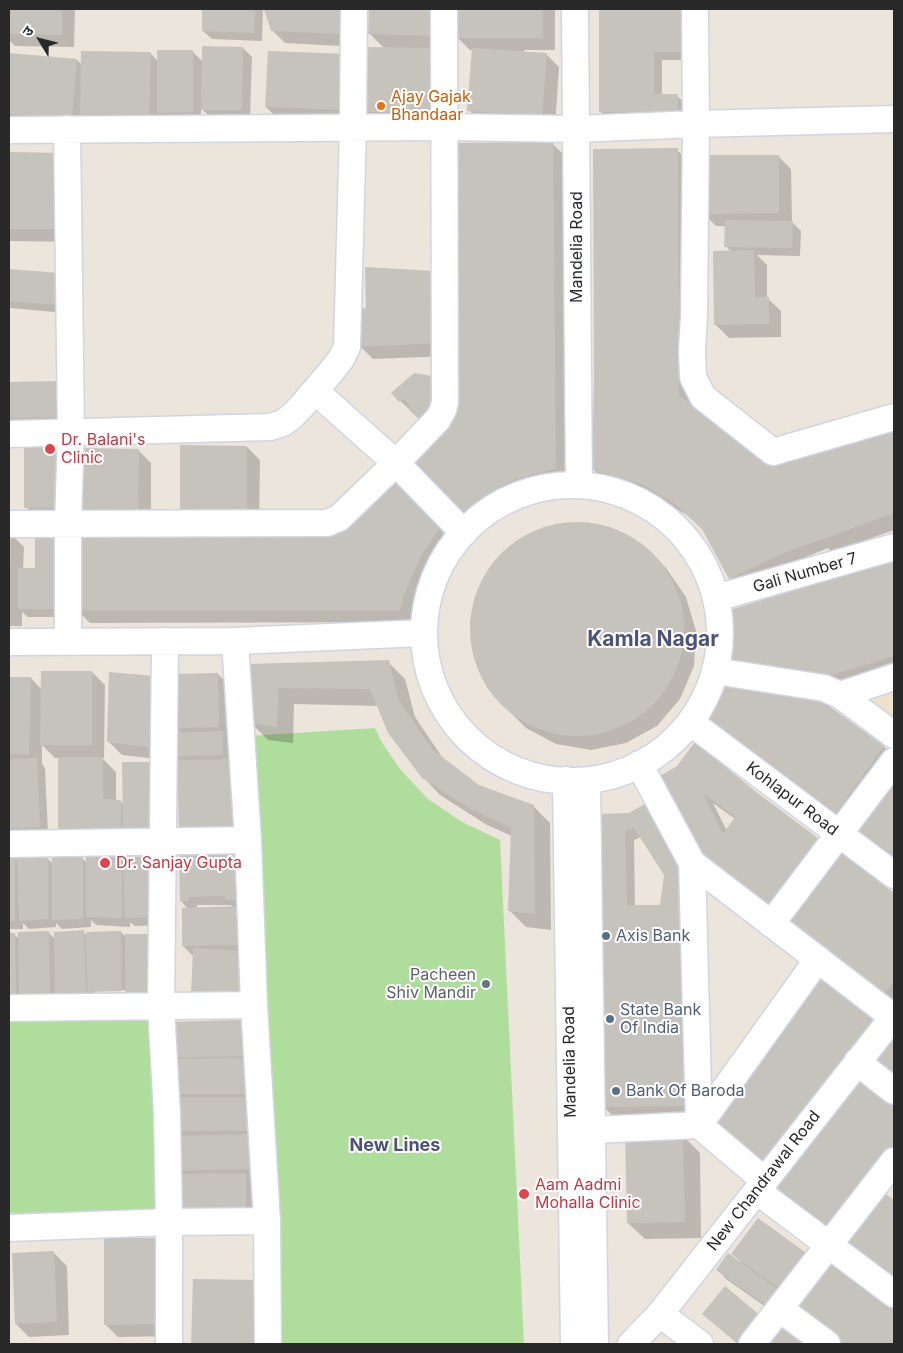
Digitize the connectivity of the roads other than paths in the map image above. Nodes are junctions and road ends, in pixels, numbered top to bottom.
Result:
1 (354, 9) edge
2 (444, 9) edge
3 (575, 9) edge
4 (695, 9) edge
5 (894, 119) edge
6 (696, 124) junction
7 (353, 128) junction
8 (445, 128) junction
9 (66, 129) junction
10 (577, 129) junction
11 (9, 130) edge
12 (315, 390) junction
13 (894, 417) edge
14 (71, 431) junction
15 (9, 434) edge
16 (396, 463) junction
17 (579, 485) junction
18 (9, 524) edge
19 (68, 524) junction
20 (464, 533) junction
21 (894, 547) edge
22 (716, 598) junction
23 (424, 633) junction
24 (68, 641) junction
25 (164, 641) junction
26 (235, 641) junction
27 (9, 642) edge
28 (715, 671) junction
29 (894, 677) edge
30 (840, 695) junction
31 (690, 722) junction
32 (894, 735) edge
33 (894, 761) edge
34 (639, 764) junction
35 (577, 780) junction
36 (839, 834) junction
37 (248, 840) junction
38 (163, 842) junction
39 (9, 844) edge
40 (692, 863) junction
41 (894, 875) edge
42 (771, 924) junction
43 (818, 959) junction
44 (254, 1005) junction
45 (161, 1007) junction
46 (9, 1008) edge
47 (894, 1017) edge
48 (857, 1062) junction
49 (894, 1092) edge
50 (698, 1126) junction
51 (593, 1130) junction
52 (894, 1161) edge
53 (761, 1186) junction
54 (267, 1221) junction
55 (170, 1222) junction
56 (9, 1228) edge
57 (828, 1246) junction
58 (894, 1294) edge
59 (780, 1309) junction
60 (660, 1314) junction
61 (169, 1344) edge
62 (268, 1344) edge
63 (574, 1344) edge
64 (595, 1344) edge
65 (631, 1344) edge
66 (700, 1344) edge
67 (752, 1344) edge
68 (827, 1344) edge

1 - 7 street
2 - 8 street
3 - 10 street, Mandelia Road
4 - 6 street
5 - 6 street
6 - 10 street
6 - 13 street
7 - 8 street
7 - 9 street
7 - 12 street
8 - 10 street
8 - 16 street
9 - 11 street
9 - 14 street
10 - 17 street, Mandelia Road
12 - 14 street
12 - 16 street
14 - 15 street
14 - 19 street
16 - 19 street
16 - 20 street
17 - 20 street
17 - 22 street
18 - 19 street
19 - 24 street
20 - 23 street
21 - 22 street, Gali Number 7
22 - 28 street
23 - 26 street
23 - 35 street
24 - 25 street
24 - 27 street
25 - 26 street
25 - 38 street
26 - 37 street
28 - 30 street
28 - 31 street
29 - 30 street
30 - 32 street
31 - 34 street
31 - 36 street, Kohlapur Road
33 - 36 street
34 - 35 street
34 - 40 street
35 - 51 street, Mandelia Road
35 - 63 street, Mandelia Road
36 - 41 street, Kohlapur Road
36 - 42 street
37 - 38 street
37 - 44 street
38 - 39 street
38 - 45 street
40 - 42 street
40 - 50 street
42 - 43 street
43 - 47 street
43 - 50 street
44 - 45 street
44 - 54 street
45 - 46 street
45 - 55 street
47 - 48 street, New Chandrawal Road
48 - 49 street
48 - 53 street, New Chandrawal Road
50 - 51 street
50 - 53 street
51 - 64 street, Mandelia Road
52 - 57 street
53 - 57 street
53 - 60 street, New Chandrawal Road
54 - 55 street
54 - 62 street
55 - 56 street
55 - 61 street
57 - 58 street
57 - 59 street
59 - 67 street
59 - 68 street
60 - 65 street, New Chandrawal Road
60 - 66 street

